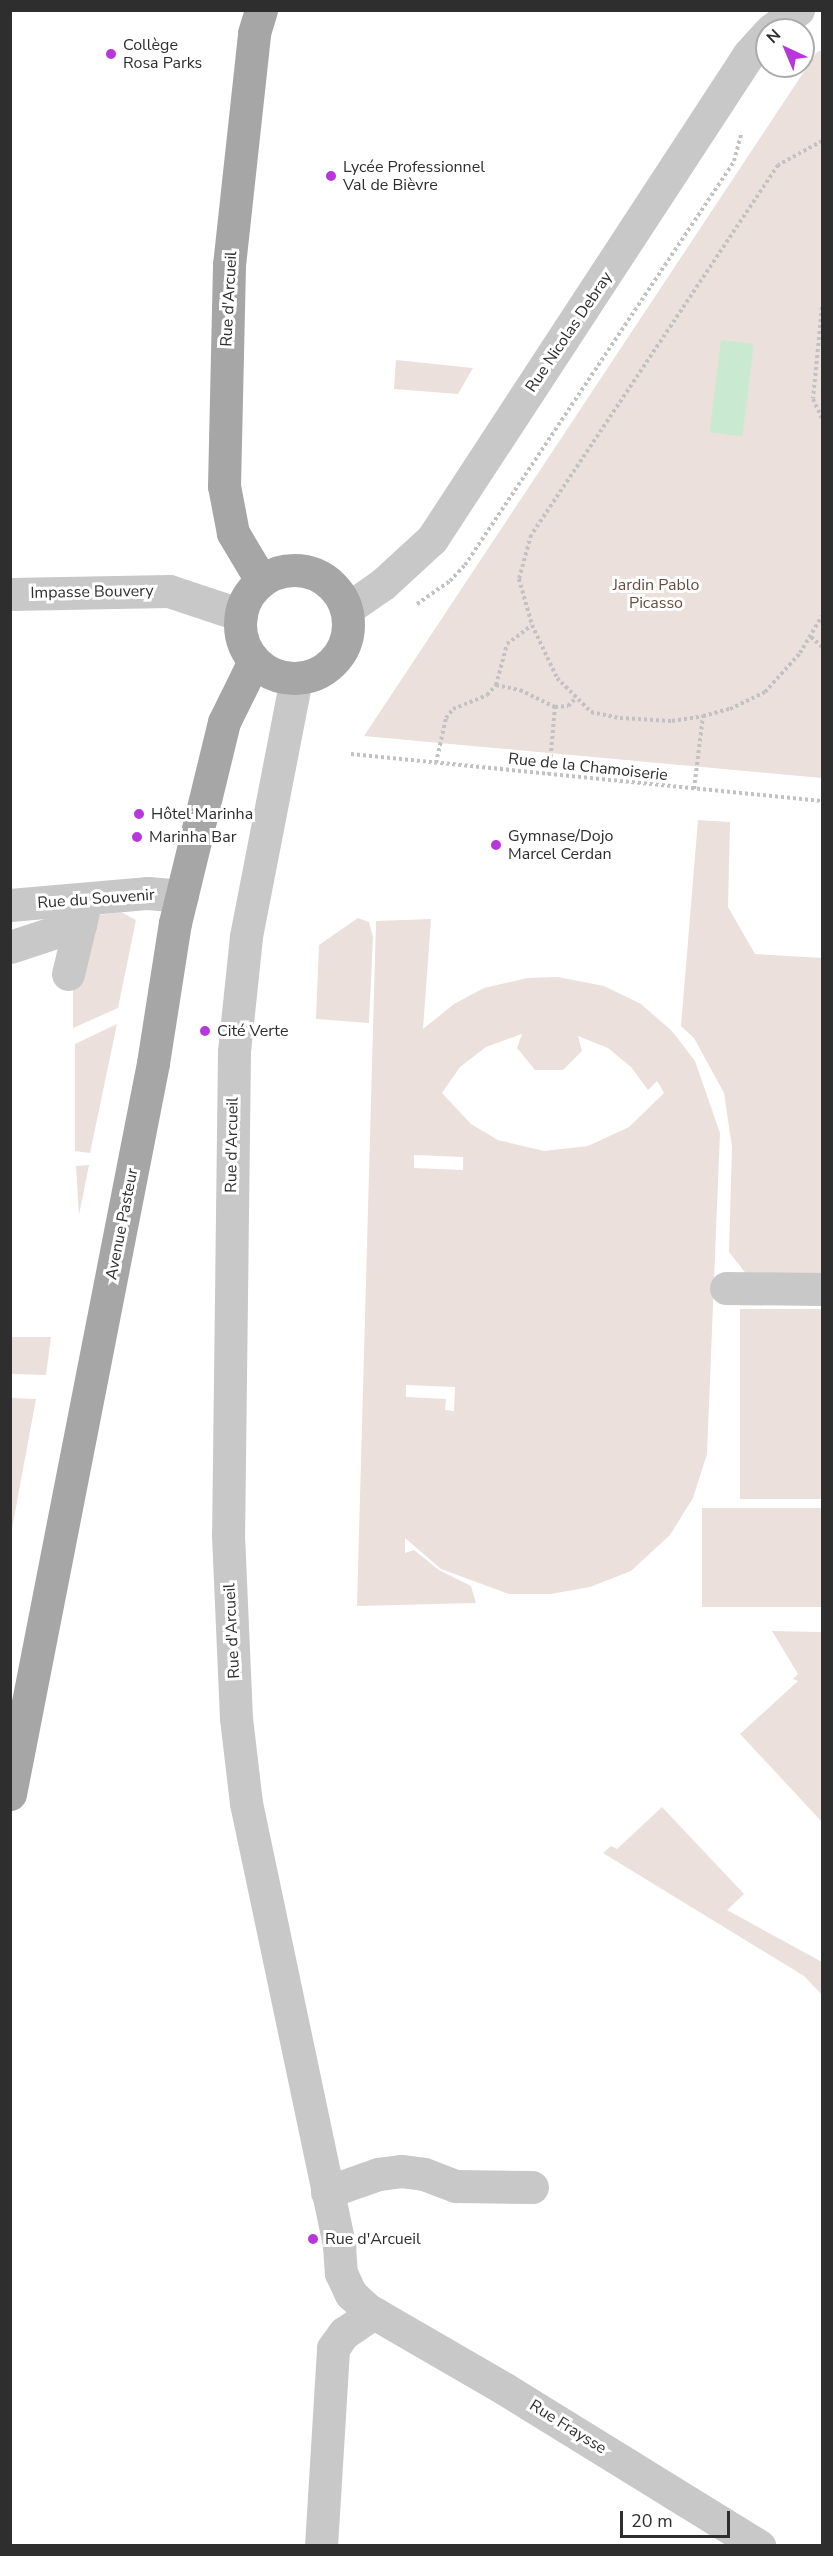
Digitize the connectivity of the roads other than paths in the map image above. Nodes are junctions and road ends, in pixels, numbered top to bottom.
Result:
1 (261, 10) edge
2 (755, 47) edge
3 (261, 580) junction
4 (10, 594) edge
5 (347, 609) junction
6 (241, 615) junction
7 (254, 661) junction
8 (296, 679) junction
9 (182, 897) junction
10 (10, 905) edge
11 (83, 911) junction
12 (10, 947) edge
13 (68, 974) dead end
14 (726, 1288) dead end
15 (822, 1289) edge
16 (20, 1697) edge
17 (10, 1794) edge
18 (532, 2187) dead end
19 (327, 2192) junction
20 (374, 2313) junction
21 (321, 2546) edge
22 (759, 2546) edge

1 - 3 main road, Rue d'Arcueil
2 - 5 street, Rue Nicolas Debray
3 - 5 main road
3 - 6 main road
4 - 6 street, Impasse Bouvery
5 - 8 main road
6 - 7 main road
7 - 8 main road
7 - 9 main road, Avenue Pasteur
8 - 19 street, Rue d'Arcueil
9 - 11 street, Rue du Souvenir
9 - 16 main road, Avenue Pasteur
10 - 11 street, Rue du Souvenir
11 - 12 street
11 - 13 street
14 - 15 street
16 - 17 main road, Avenue Pasteur
18 - 19 street
19 - 20 street, Rue d'Arcueil
20 - 21 street
20 - 22 street, Rue Fraysse

